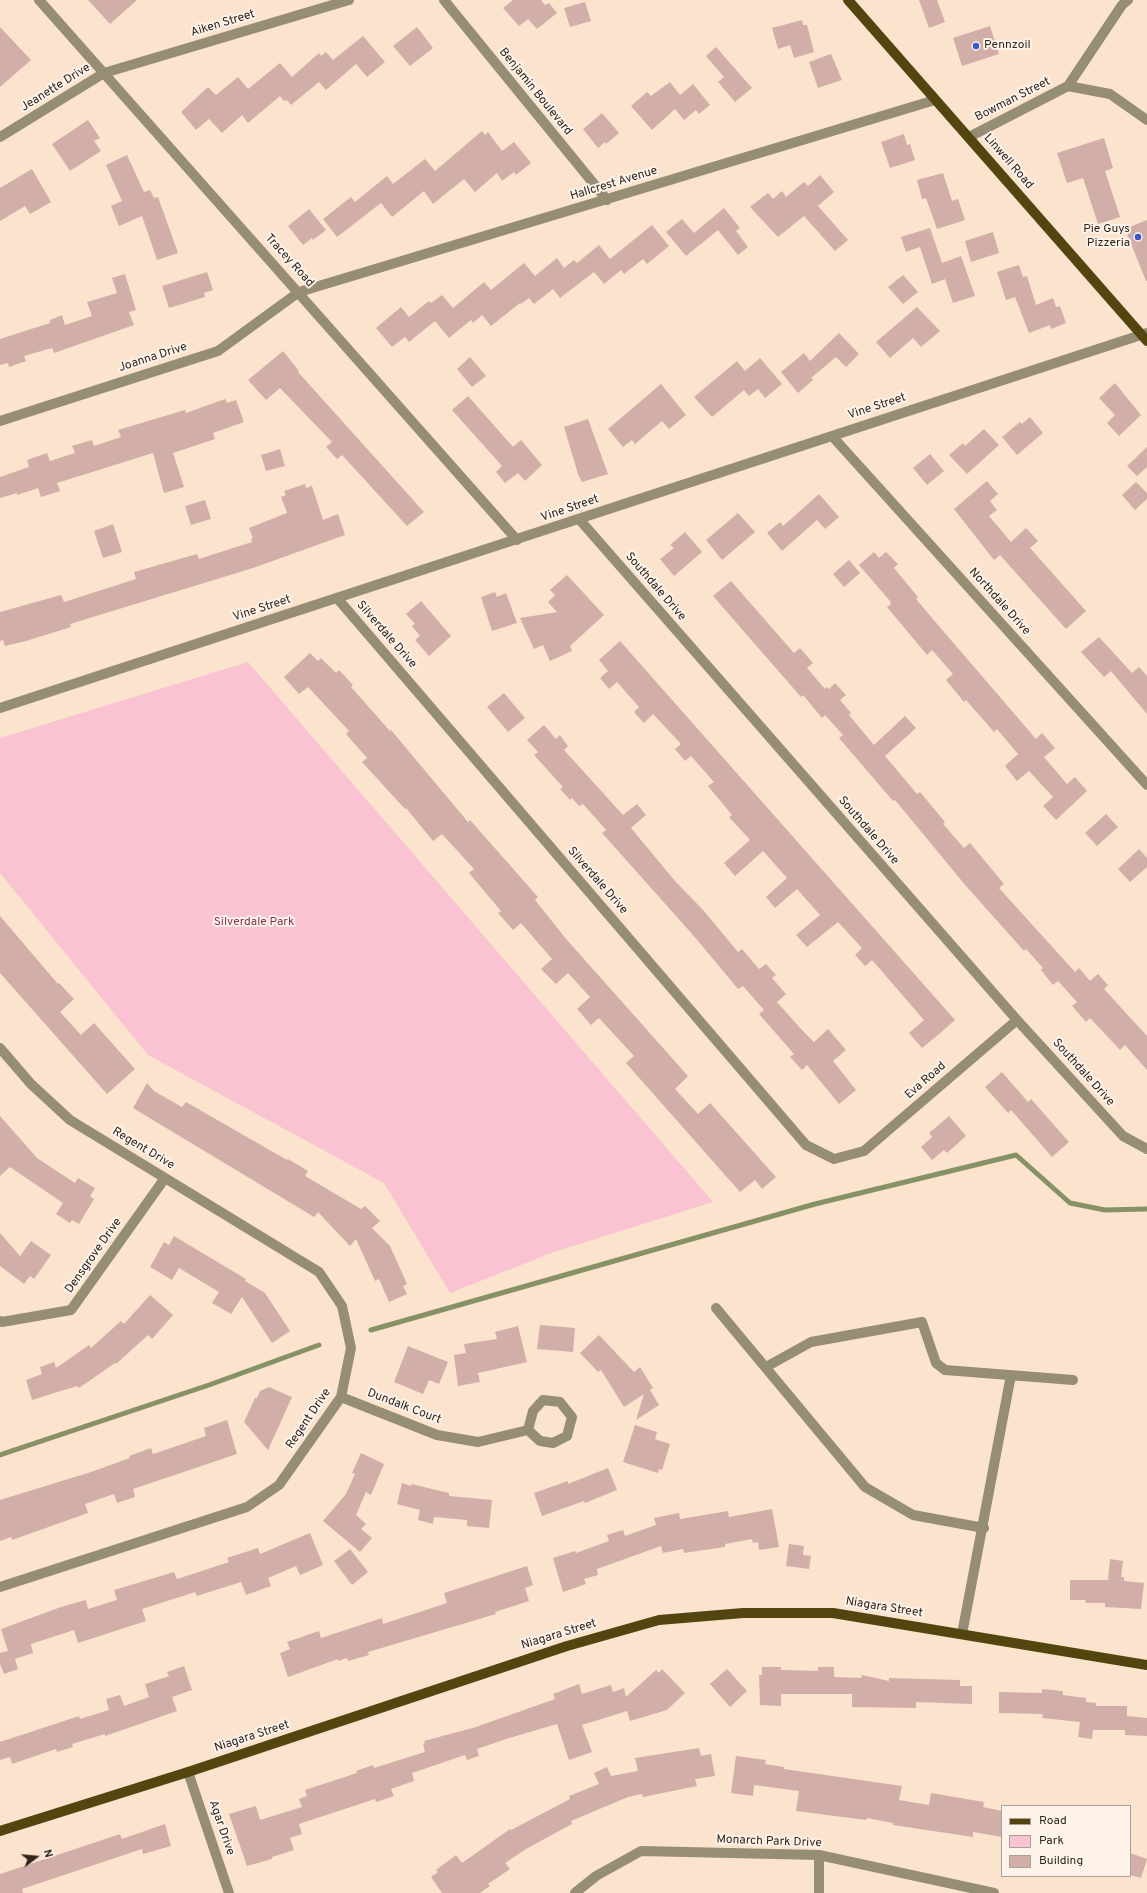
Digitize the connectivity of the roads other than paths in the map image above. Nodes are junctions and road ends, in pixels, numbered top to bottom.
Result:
1 (39, 0) edge
2 (349, 0) edge
3 (444, 0) edge
4 (848, 0) edge
5 (1128, 0) edge
6 (104, 73) junction
7 (1068, 86) junction
8 (935, 100) junction
9 (1147, 120) edge
10 (969, 137) junction
11 (0, 138) edge
12 (607, 200) junction
13 (299, 292) junction
14 (1145, 336) edge
15 (0, 421) edge
16 (832, 436) junction
17 (579, 519) junction
18 (518, 540) junction
19 (337, 598) junction
20 (0, 708) edge
21 (1147, 785) edge
22 (1017, 1020) junction
23 (0, 1048) edge
24 (1147, 1150) edge
25 (849, 1155) joint
26 (165, 1178) junction
27 (716, 1308) dead end
28 (0, 1321) edge
29 (766, 1367) junction
30 (1011, 1375) junction
31 (1073, 1380) dead end
32 (341, 1397) junction
33 (528, 1430) junction
34 (984, 1528) junction
35 (0, 1587) edge
36 (962, 1634) junction
37 (1147, 1665) edge
38 (188, 1772) junction
39 (0, 1831) edge
40 (819, 1855) junction
41 (229, 1893) edge
42 (575, 1893) edge
43 (819, 1893) edge
44 (994, 1893) edge

1 - 6 street, Tracey Road
2 - 6 street, Aiken Street
3 - 12 street, Benjamin Boulevard
4 - 8 main road, Linwell Road
5 - 7 street
6 - 11 street, Jeanette Drive
6 - 13 street, Tracey Road
7 - 9 street
7 - 10 street, Bowman Street
8 - 10 main road, Linwell Road
8 - 12 street, Hallcrest Avenue
10 - 14 main road, Linwell Road
12 - 13 street, Hallcrest Avenue
13 - 15 street, Joanna Drive
13 - 18 street, Tracey Road
14 - 16 street, Vine Street
16 - 17 street, Vine Street
16 - 21 street, Northdale Drive
17 - 18 street, Vine Street
17 - 22 street, Southdale Drive
18 - 19 street, Vine Street
19 - 20 street, Vine Street
19 - 25 street, Silverdale Drive
22 - 24 street, Southdale Drive
22 - 25 street, Eva Road
23 - 26 street, Regent Drive
26 - 28 street, Densgrove Drive
26 - 32 street, Regent Drive
27 - 29 street
29 - 30 street
29 - 34 street
30 - 31 street
30 - 34 street
32 - 33 street, Dundalk Court
32 - 35 street, Regent Drive
33 - 33 street
34 - 36 street
36 - 37 main road, Niagara Street
36 - 38 main road, Niagara Street
38 - 39 main road, Niagara Street
38 - 41 street, Agar Drive
40 - 42 street, Monarch Park Drive
40 - 43 street
40 - 44 street, Monarch Park Drive

